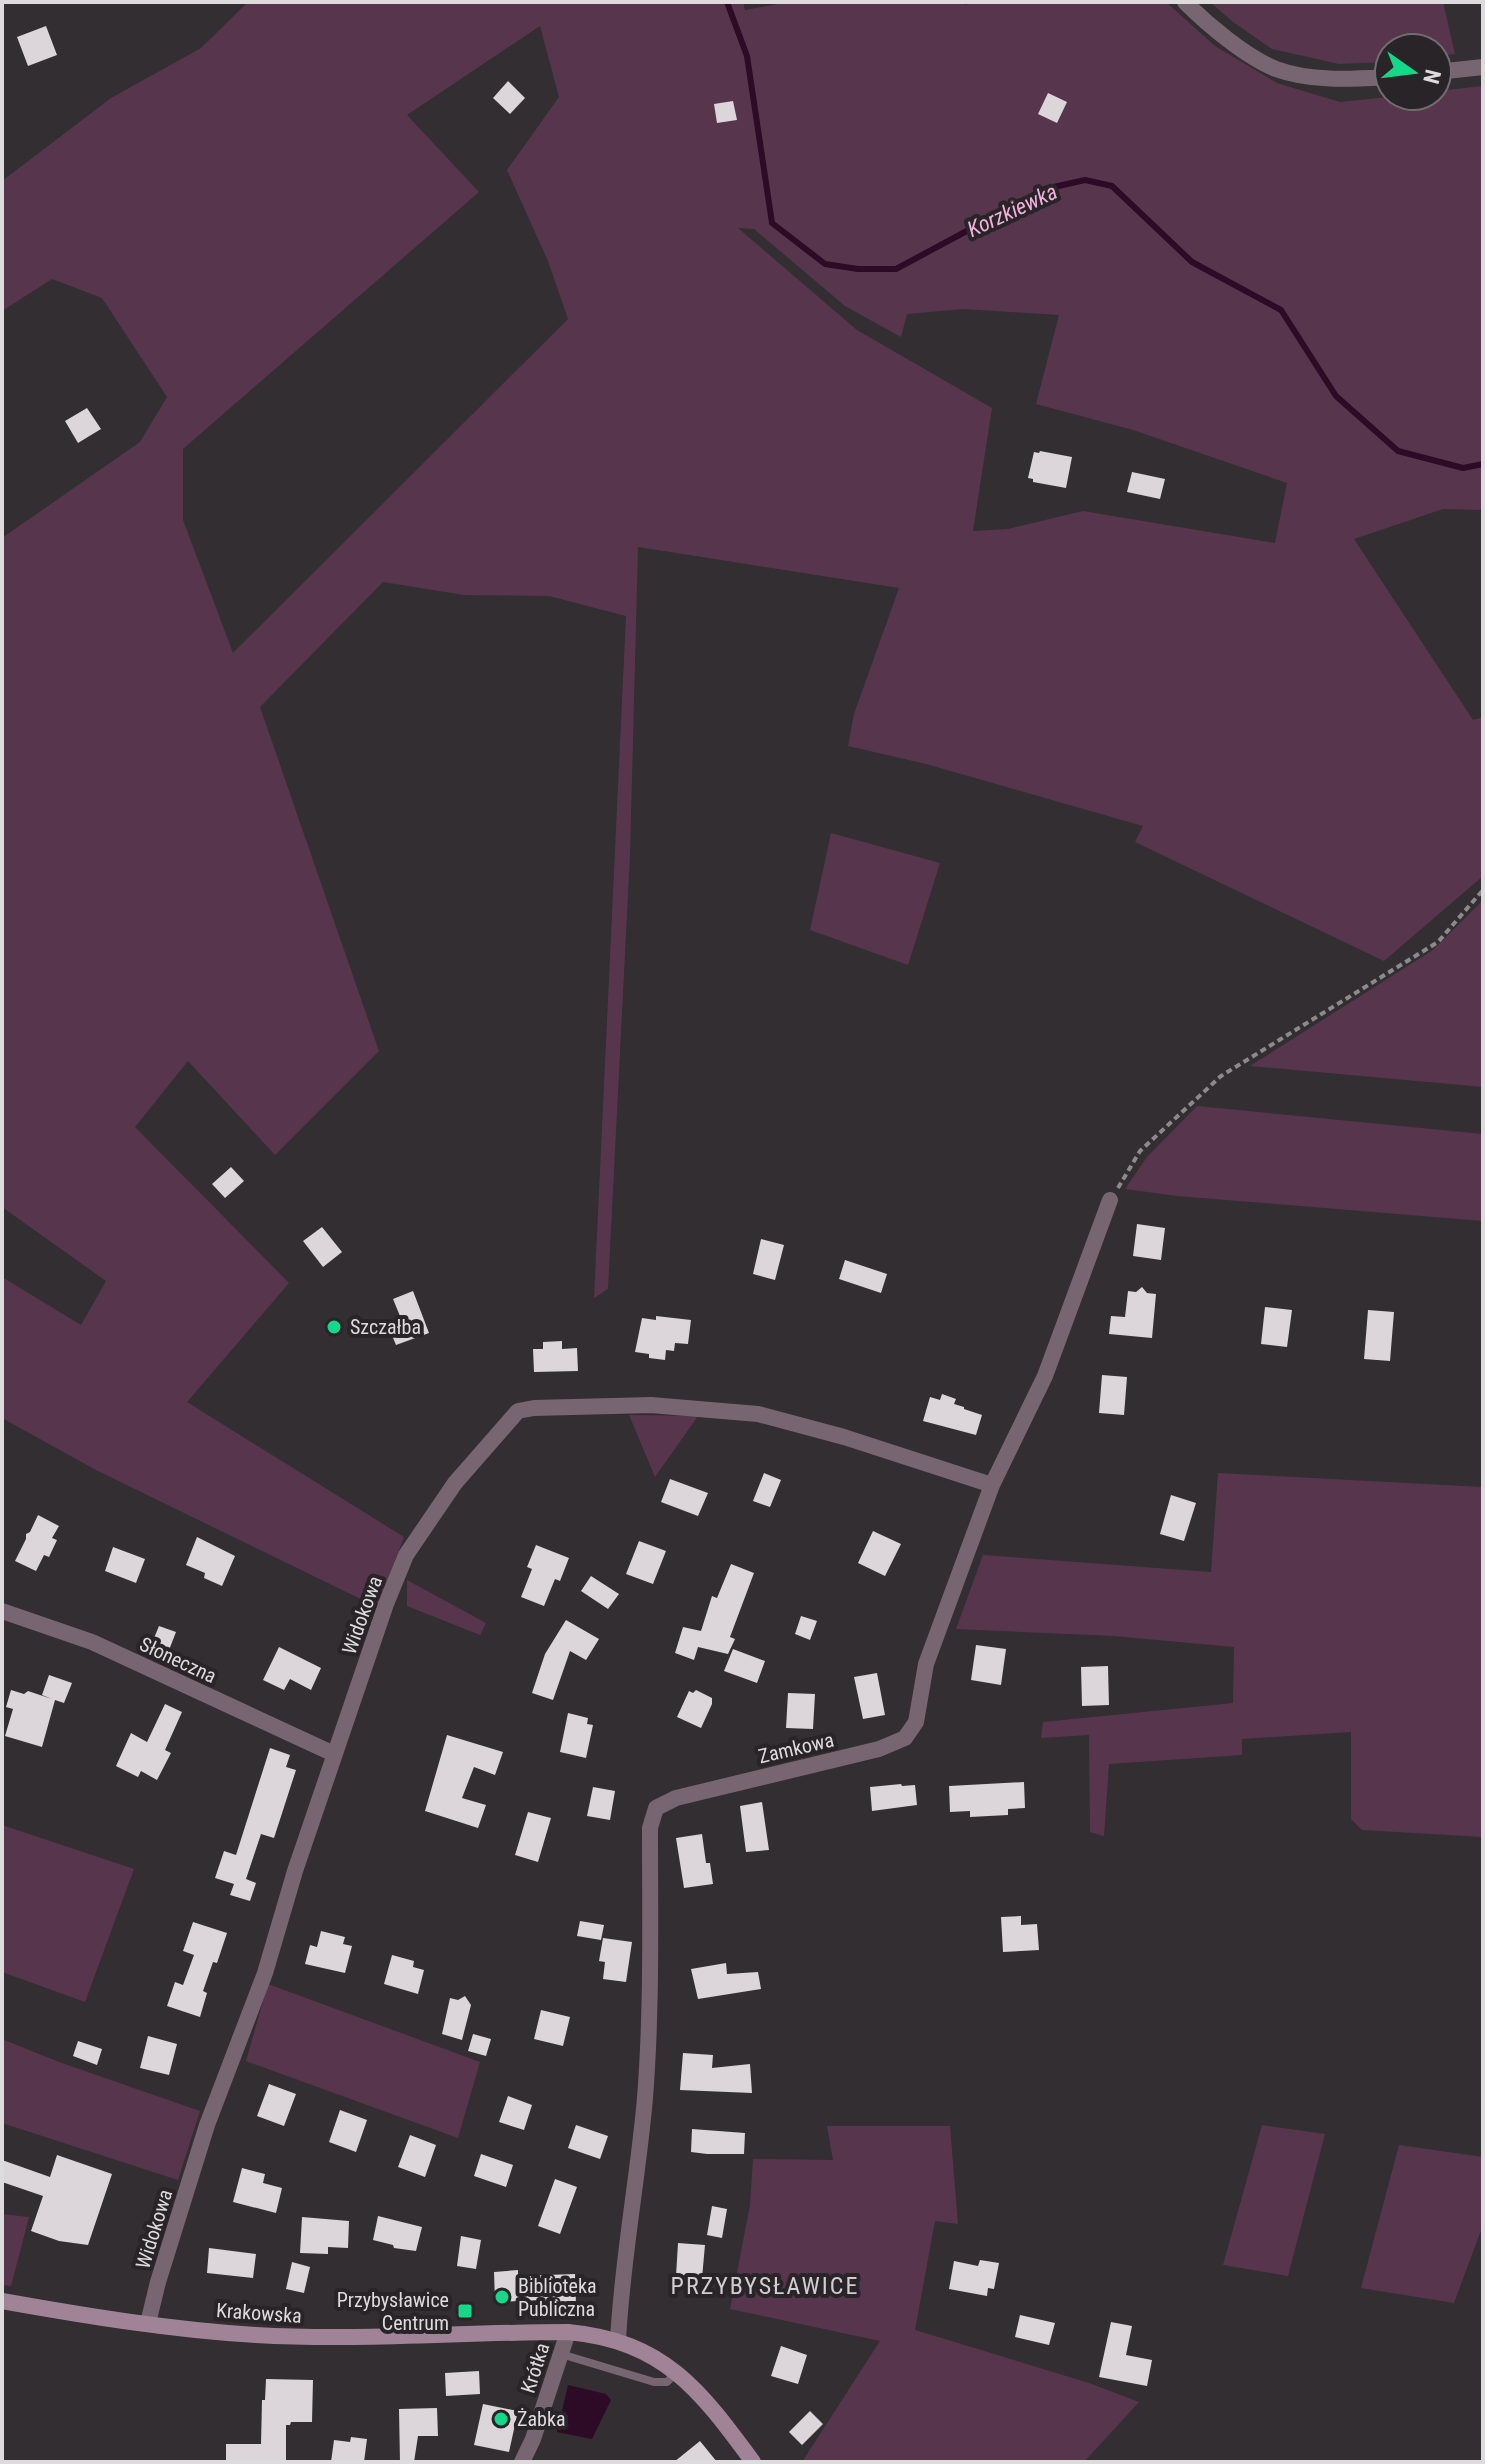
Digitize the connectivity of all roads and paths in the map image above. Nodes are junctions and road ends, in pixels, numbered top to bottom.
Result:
1 (1185, 2) edge
2 (1483, 67) edge
3 (1453, 70) edge
4 (1373, 78) edge
5 (1483, 890) edge
6 (1110, 1200) joint
7 (992, 1485) junction
8 (2, 1611) edge
9 (334, 1754) junction
10 (2, 2301) edge
11 (148, 2323) junction
12 (568, 2332) junction
13 (618, 2341) junction
14 (561, 2354) junction
15 (677, 2372) junction
16 (522, 2462) edge
17 (753, 2462) edge

1 - 4 street
2 - 3 street
5 - 6 path
6 - 7 street, Zamkowa
7 - 9 street, Widokowa
7 - 13 street, Zamkowa
8 - 9 street, Słoneczna
9 - 11 street, Widokowa
10 - 11 main road, Krakowska
11 - 12 main road, Krakowska
12 - 13 main road, Krakowska
12 - 14 street, Krótka
13 - 15 main road, Krakowska
14 - 15 lane
14 - 16 street, Krótka
15 - 17 main road, Krakowska

